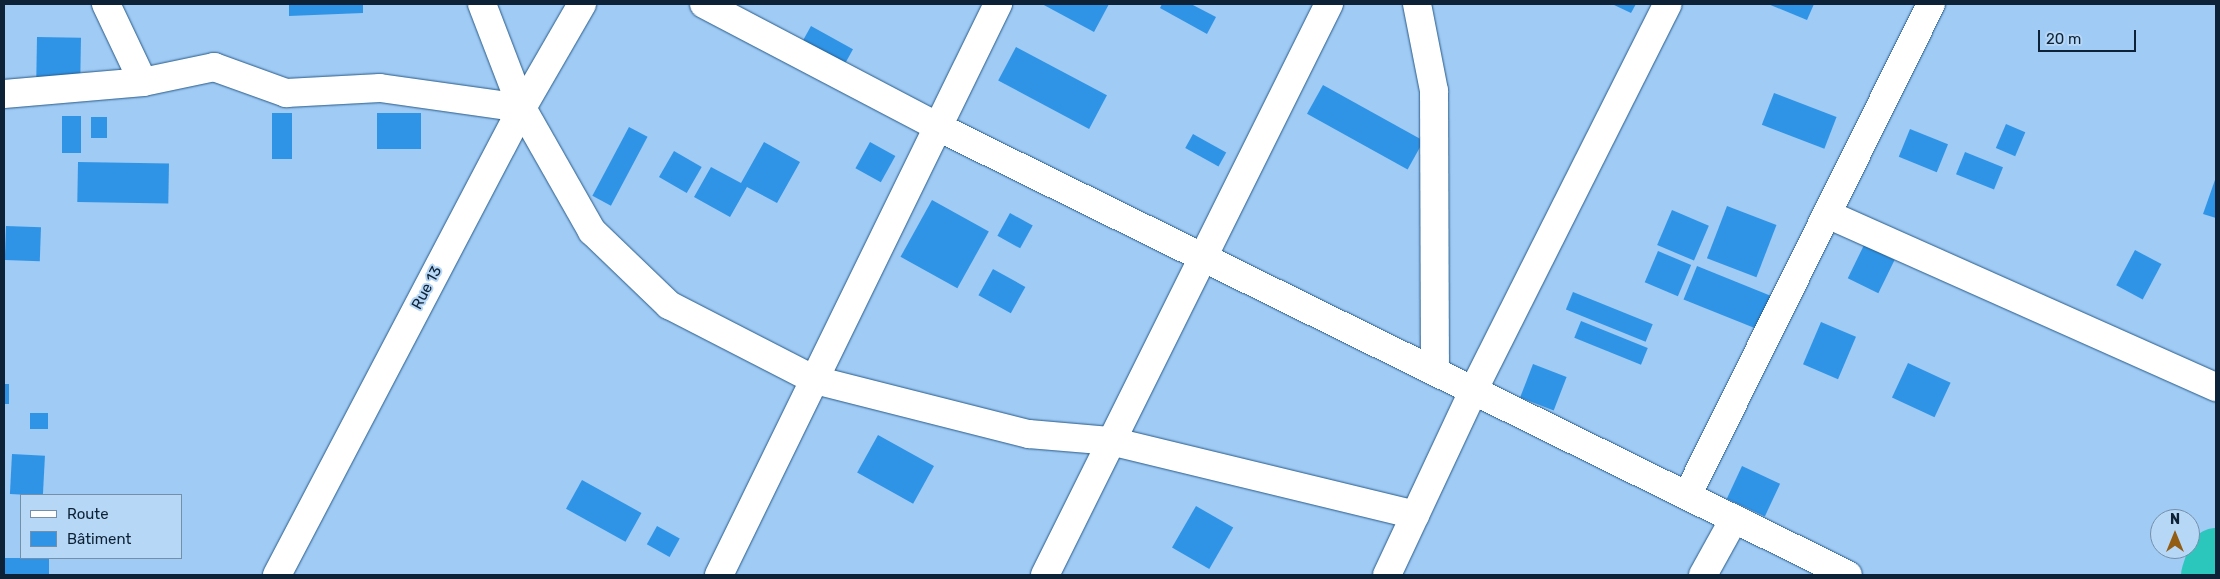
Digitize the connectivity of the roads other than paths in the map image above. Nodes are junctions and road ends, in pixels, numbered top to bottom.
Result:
1 (106, 4) edge
2 (482, 4) edge
3 (582, 4) edge
4 (704, 4) edge
5 (998, 4) edge
6 (1329, 4) edge
7 (1418, 4) edge
8 (1668, 4) edge
9 (1927, 5) edge
10 (143, 82) junction
11 (4, 94) edge
12 (522, 108) junction
13 (938, 127) junction
14 (1827, 214) junction
15 (1200, 256) junction
16 (1435, 371) junction
17 (815, 380) junction
18 (2216, 388) edge
19 (1473, 391) junction
20 (1110, 441) junction
21 (1687, 496) junction
22 (1414, 515) junction
23 (1734, 519) junction
24 (277, 575) edge
25 (719, 575) edge
26 (1045, 575) edge
27 (1387, 575) edge
28 (1703, 575) edge
29 (1848, 575) edge

1 - 10 street
2 - 12 street
3 - 12 street, Rue 13
4 - 13 street
5 - 13 street
6 - 15 street
7 - 16 street
8 - 19 street
9 - 14 street
10 - 11 street
10 - 12 street
12 - 17 street
12 - 24 street, Rue 13
13 - 15 street
13 - 17 street
14 - 18 street
14 - 21 street
15 - 16 street
15 - 20 street
16 - 19 street
17 - 20 street
17 - 25 street
19 - 21 street
19 - 22 street
20 - 22 street
20 - 26 street
21 - 23 street
22 - 27 street
23 - 28 street
23 - 29 street

